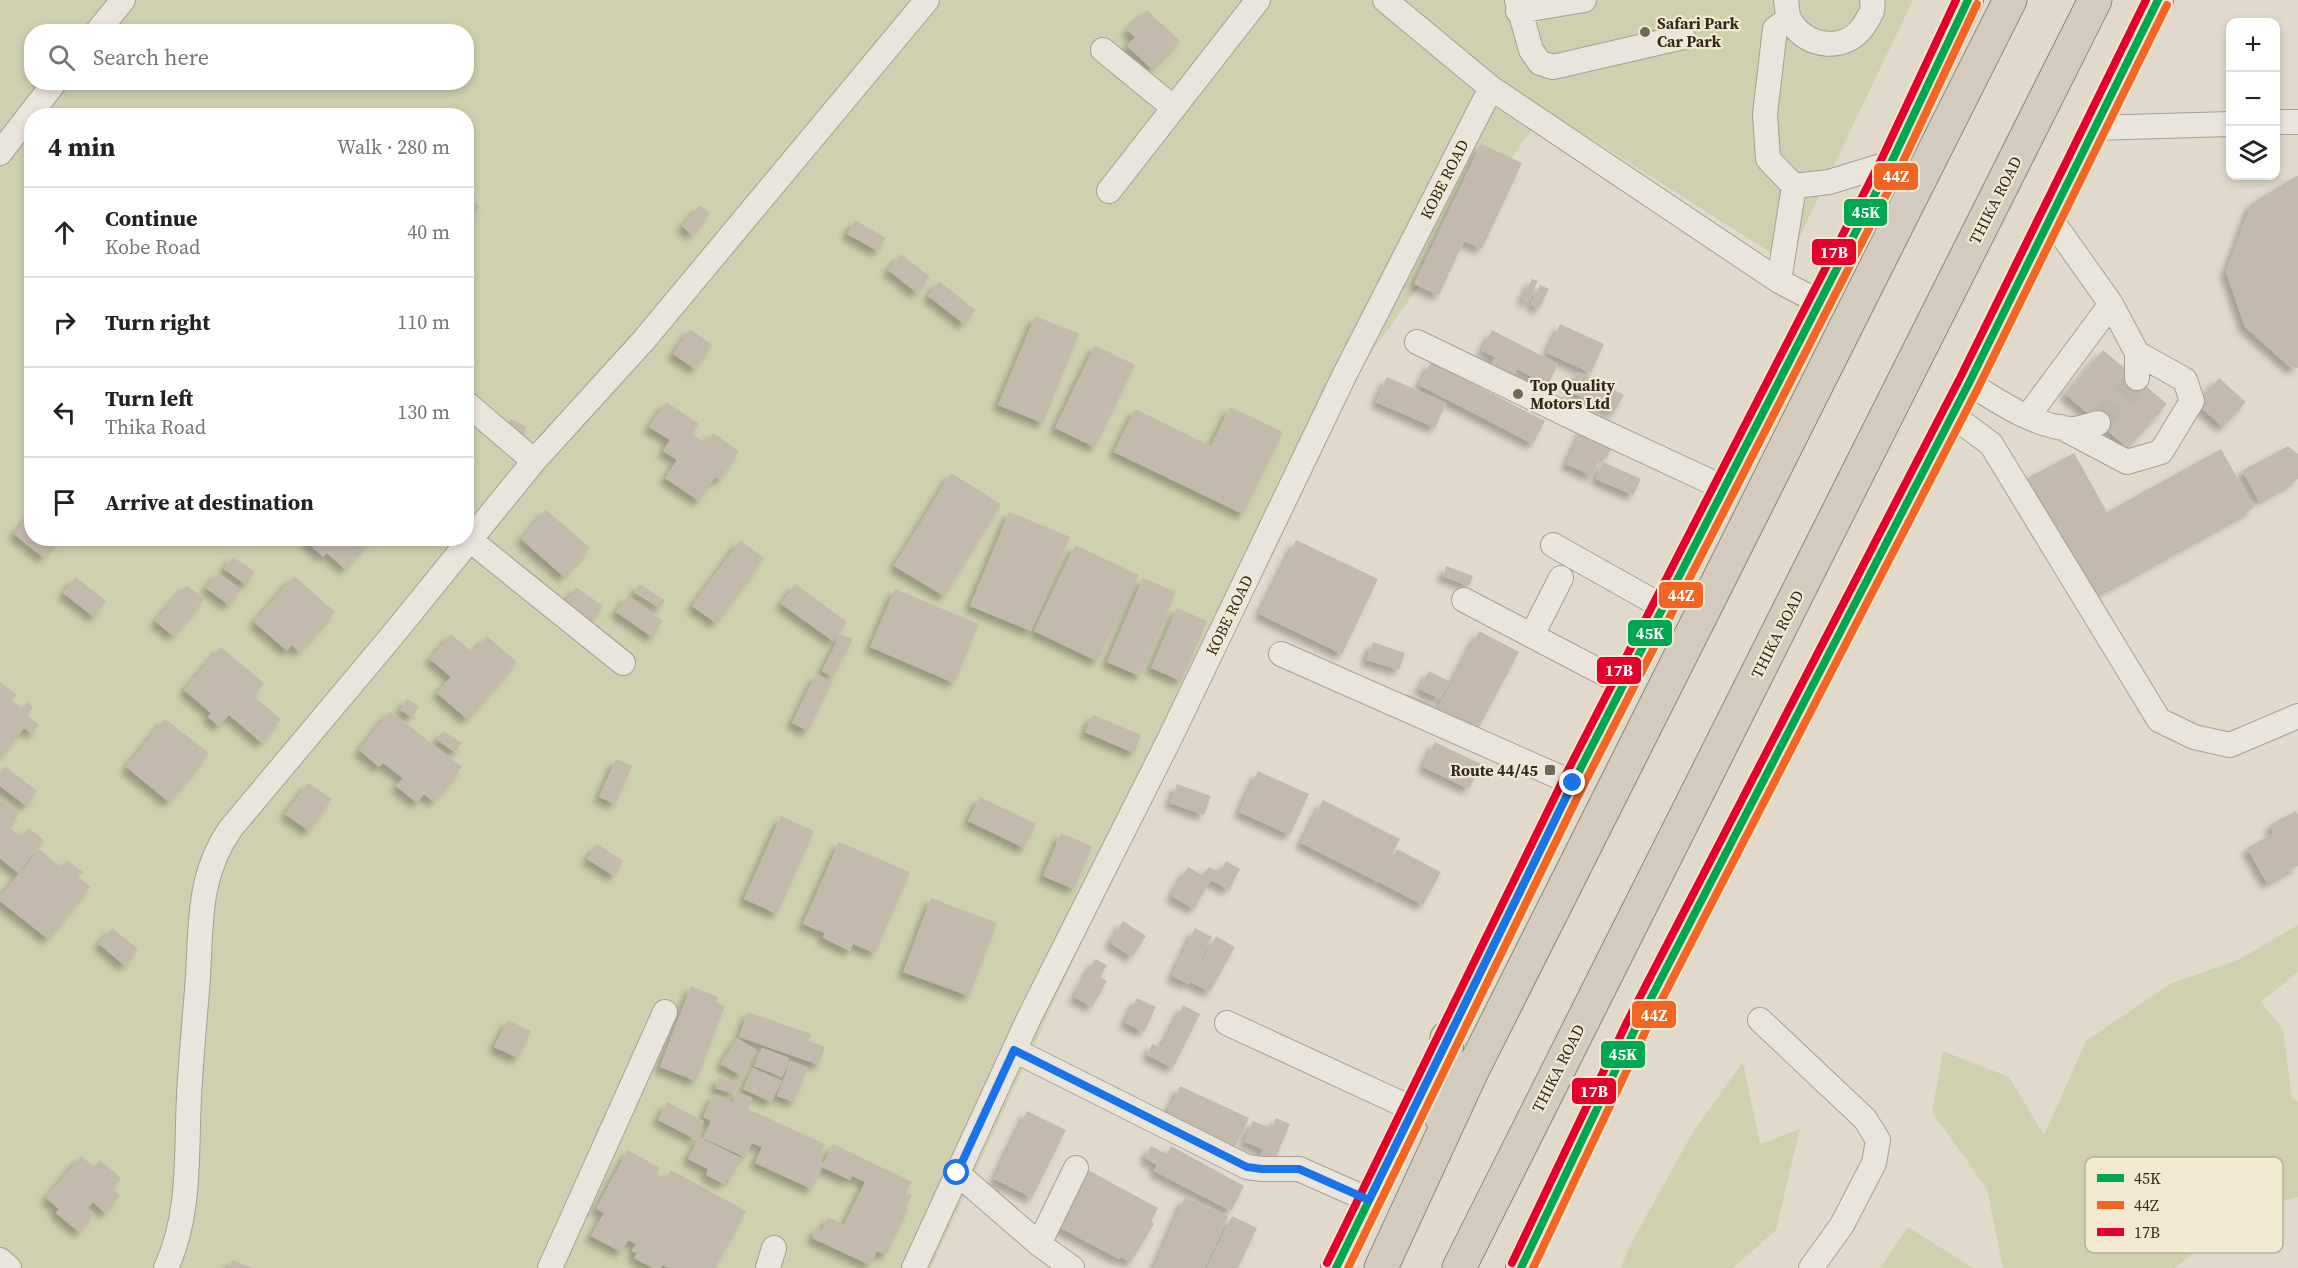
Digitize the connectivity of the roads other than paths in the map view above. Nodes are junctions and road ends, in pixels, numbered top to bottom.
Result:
1 (123, 0) edge
2 (927, 0) edge
3 (1257, 0) edge
4 (1385, 0) edge
5 (1584, 0) edge
6 (1872, 0) edge
7 (1968, 0) edge
8 (2010, 0) edge
9 (2095, 0) edge
10 (2158, 0) edge
11 (1517, 5) edge
12 (1787, 9) edge
13 (104, 24) edge
14 (1683, 37) dead end
15 (1103, 50) dead end
16 (1491, 88) junction
17 (49, 90) edge
18 (35, 108) edge
19 (1174, 108) junction
20 (24, 122) edge
21 (2280, 122) edge
22 (2298, 122) edge
23 (2226, 124) edge
24 (2094, 128) junction
25 (0, 153) edge
26 (1891, 163) junction
27 (1794, 186) junction
28 (1109, 191) dead end
29 (2050, 218) junction
30 (1779, 280) junction
31 (1819, 302) junction
32 (2111, 304) junction
33 (1417, 342) dead end
34 (2138, 353) junction
35 (2137, 378) tunnel mouth
36 (1969, 383) junction
37 (474, 410) edge
38 (1952, 416) junction
39 (2028, 416) junction
40 (2098, 423) tunnel mouth
41 (2061, 427) junction
42 (534, 461) junction
43 (1724, 488) junction
44 (474, 535) edge
45 (474, 543) edge
46 (1553, 545) dead end
47 (465, 546) edge
48 (1561, 578) dead end
49 (1464, 600) dead end
50 (1663, 607) junction
51 (1532, 635) junction
52 (1281, 654) dead end
53 (623, 663) dead end
54 (1624, 684) junction
55 (2298, 716) edge
56 (1573, 783) junction
57 (665, 1012) dead end
58 (1760, 1020) dead end
59 (1227, 1023) dead end
60 (1448, 1038) junction
61 (1014, 1050) junction
62 (1413, 1109) junction
63 (1441, 1139) junction
64 (1076, 1168) dead end
65 (957, 1173) junction
66 (1369, 1200) junction
67 (1039, 1244) junction
68 (0, 1260) edge
69 (9, 1268) edge
70 (166, 1268) edge
71 (550, 1268) edge
72 (914, 1268) edge
73 (1072, 1268) edge
74 (1336, 1268) edge
75 (1381, 1268) edge
76 (1459, 1268) edge
77 (1521, 1268) edge
78 (1811, 1268) edge

1 - 13 street
2 - 42 street
3 - 19 street
4 - 16 street
5 - 11 street
6 - 12 street
7 - 26 main road
8 - 63 highway
9 - 76 highway, THIKA ROAD
10 - 24 main road
11 - 14 street
12 - 27 street
15 - 19 street
16 - 30 street
16 - 61 street, KOBE ROAD
17 - 18 street
19 - 28 street
20 - 25 street
21 - 22 street
23 - 24 street
24 - 29 main road
26 - 27 street
26 - 31 main road
27 - 30 street
29 - 32 street
29 - 36 main road
30 - 31 street
31 - 43 main road
32 - 34 street
32 - 39 street
33 - 43 street
34 - 35 street
34 - 41 street
36 - 38 main road
36 - 39 street
37 - 42 street
38 - 55 street
38 - 77 main road
39 - 41 street
40 - 41 street
42 - 44 street
43 - 50 main road
45 - 53 street
46 - 50 street
47 - 70 street
48 - 51 street
49 - 51 street
50 - 54 main road
51 - 54 street
52 - 56 street
54 - 56 main road
56 - 60 main road
57 - 71 street
58 - 78 street
59 - 62 street
60 - 62 main road
60 - 63 highway
61 - 65 street, KOBE ROAD
61 - 66 street
62 - 66 main road
63 - 75 highway
64 - 67 street
65 - 67 street
65 - 72 street, KOBE ROAD
66 - 74 main road
67 - 73 street
68 - 69 street

